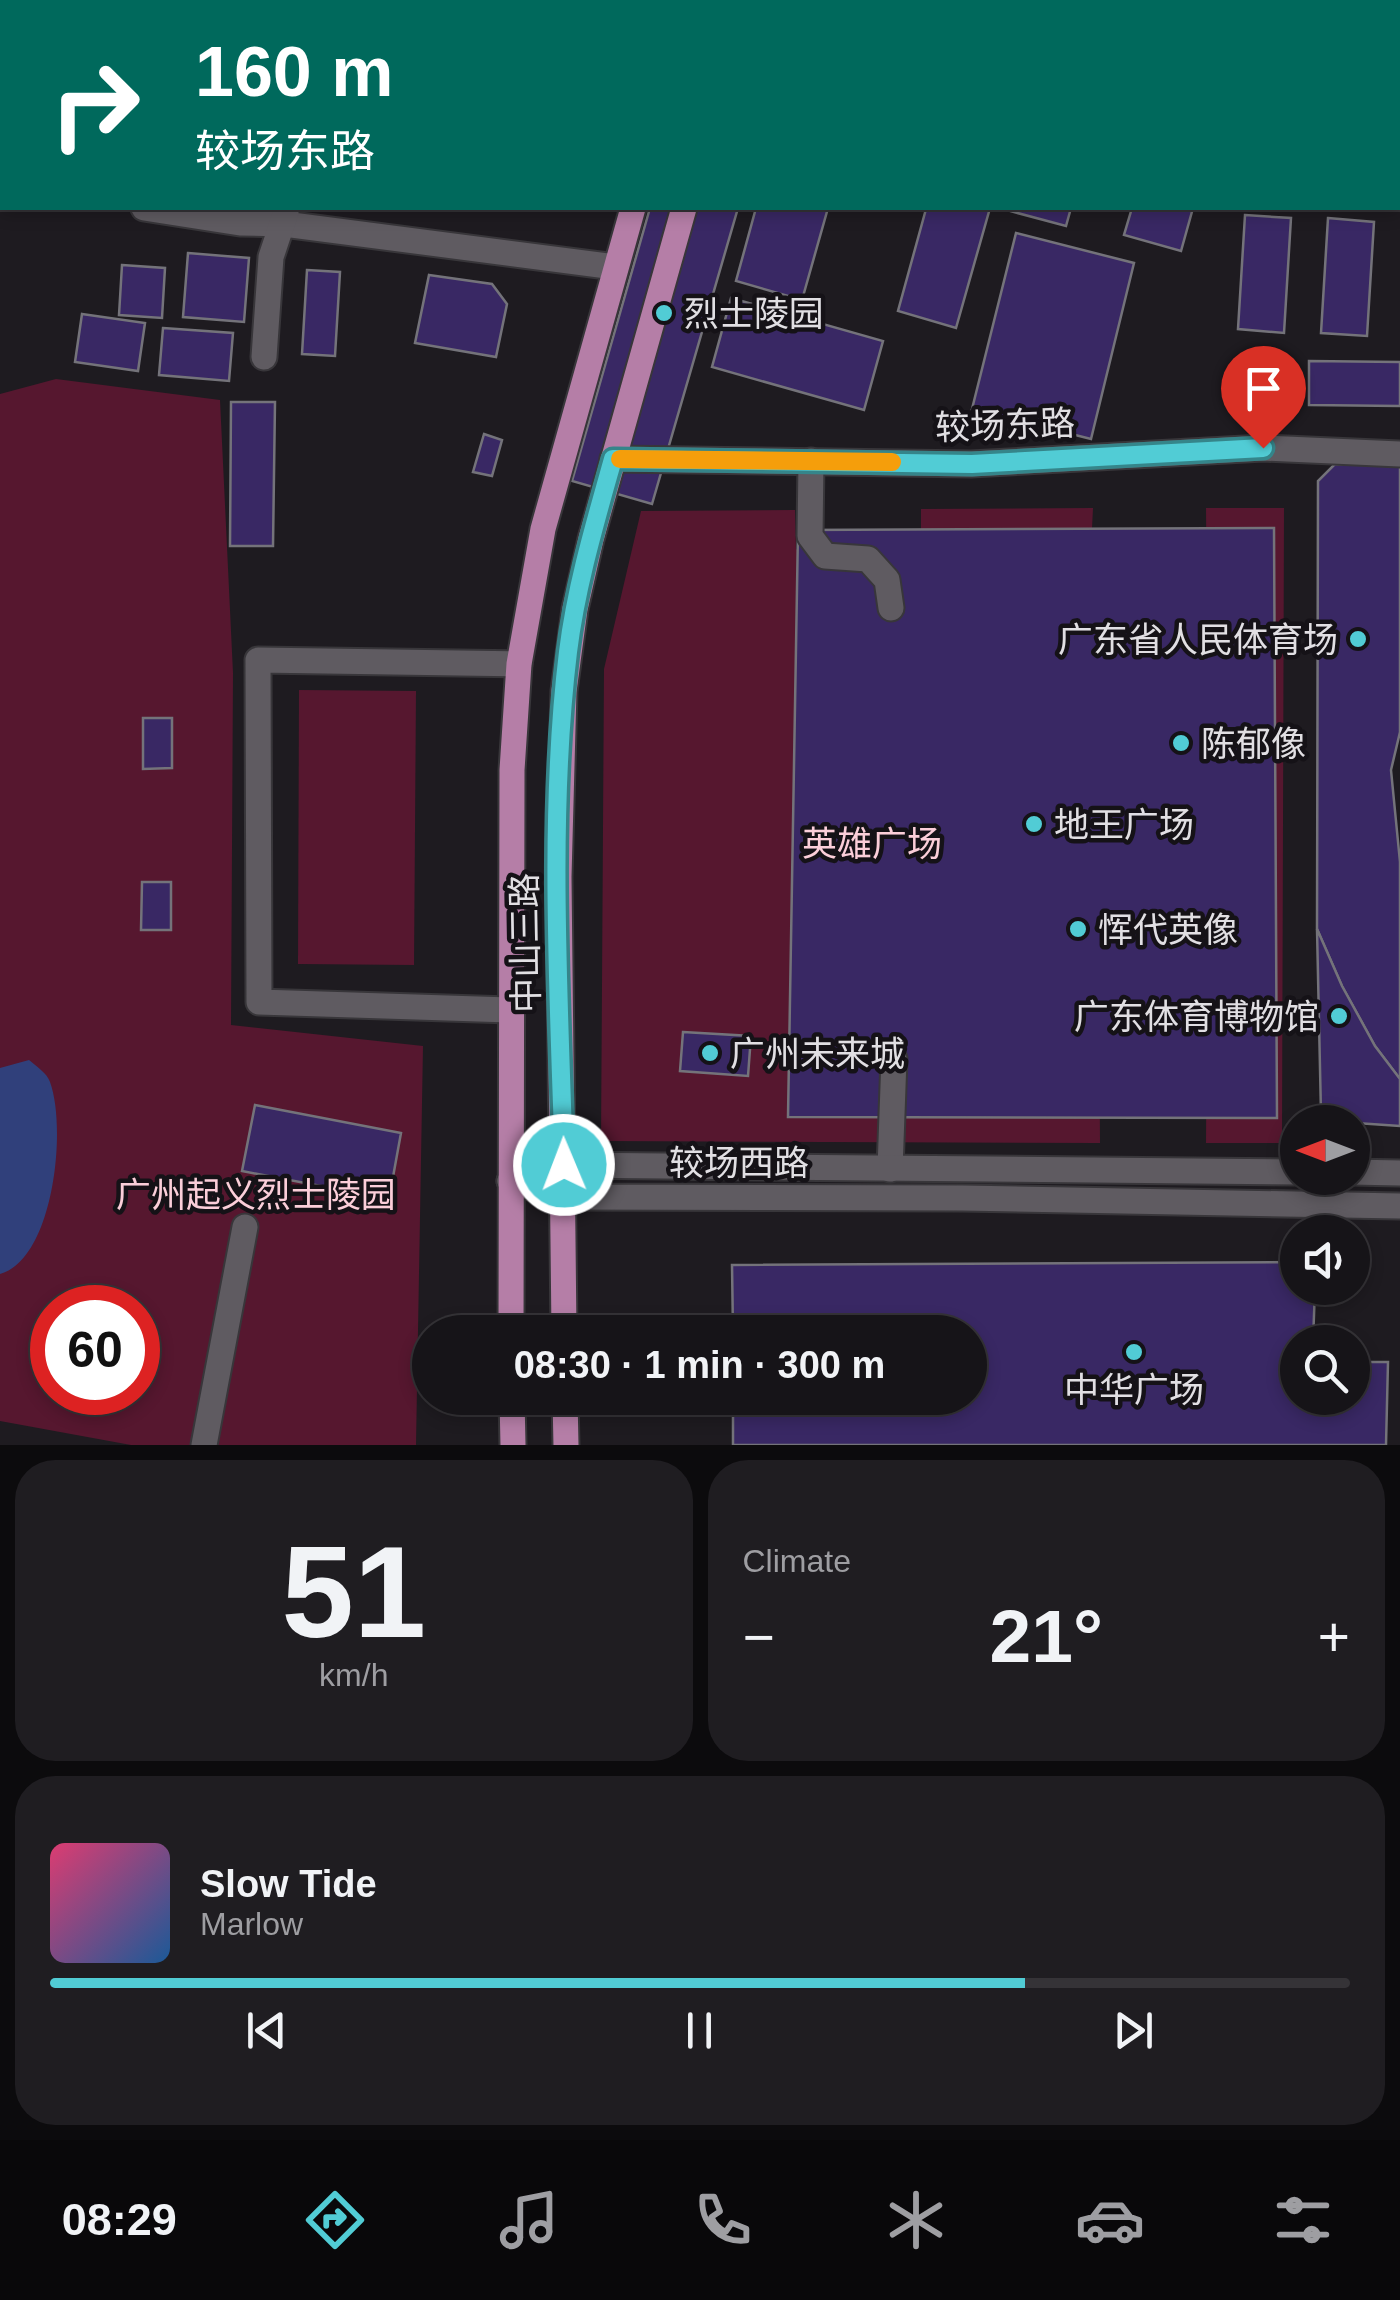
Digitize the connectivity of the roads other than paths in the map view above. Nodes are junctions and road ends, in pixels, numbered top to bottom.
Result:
1 (157, 210) edge
2 (632, 210) edge
3 (683, 210) edge
4 (286, 216) edge
5 (615, 268) junction
6 (264, 358) dead end
7 (1400, 454) edge
8 (613, 459) junction
9 (810, 460) junction
10 (891, 608) dead end
11 (519, 664) junction
12 (510, 1010) junction
13 (894, 1059) dead end
14 (564, 1165) junction
15 (890, 1169) junction
16 (1280, 1172) edge
17 (1370, 1172) edge
18 (1400, 1173) edge
19 (510, 1182) junction
20 (563, 1197) junction
21 (1400, 1206) edge
22 (245, 1227) dead end
23 (511, 1315) edge
24 (564, 1315) edge
25 (512, 1415) edge
26 (565, 1415) edge
27 (204, 1445) edge
28 (512, 1445) edge
29 (566, 1445) edge

1 - 4 street
2 - 5 main road, 中山三路
3 - 8 main road, 中山三路
4 - 5 street
4 - 6 street
5 - 11 main road, 中山三路
7 - 9 street, 较场东路
8 - 9 street, 较场东路
8 - 14 main road, 中山三路
9 - 10 street
11 - 12 main road, 中山三路
11 - 12 street
12 - 19 main road, 中山三路
13 - 15 street
14 - 15 street, 较场西路
14 - 19 street, 较场西路
14 - 20 main road, 中山三路
15 - 16 street, 较场西路
17 - 18 street
19 - 20 street, 较场西路
19 - 23 main road, 中山三路
20 - 21 street, 较场西路
20 - 24 main road, 中山三路
22 - 27 street
25 - 28 main road
26 - 29 main road

